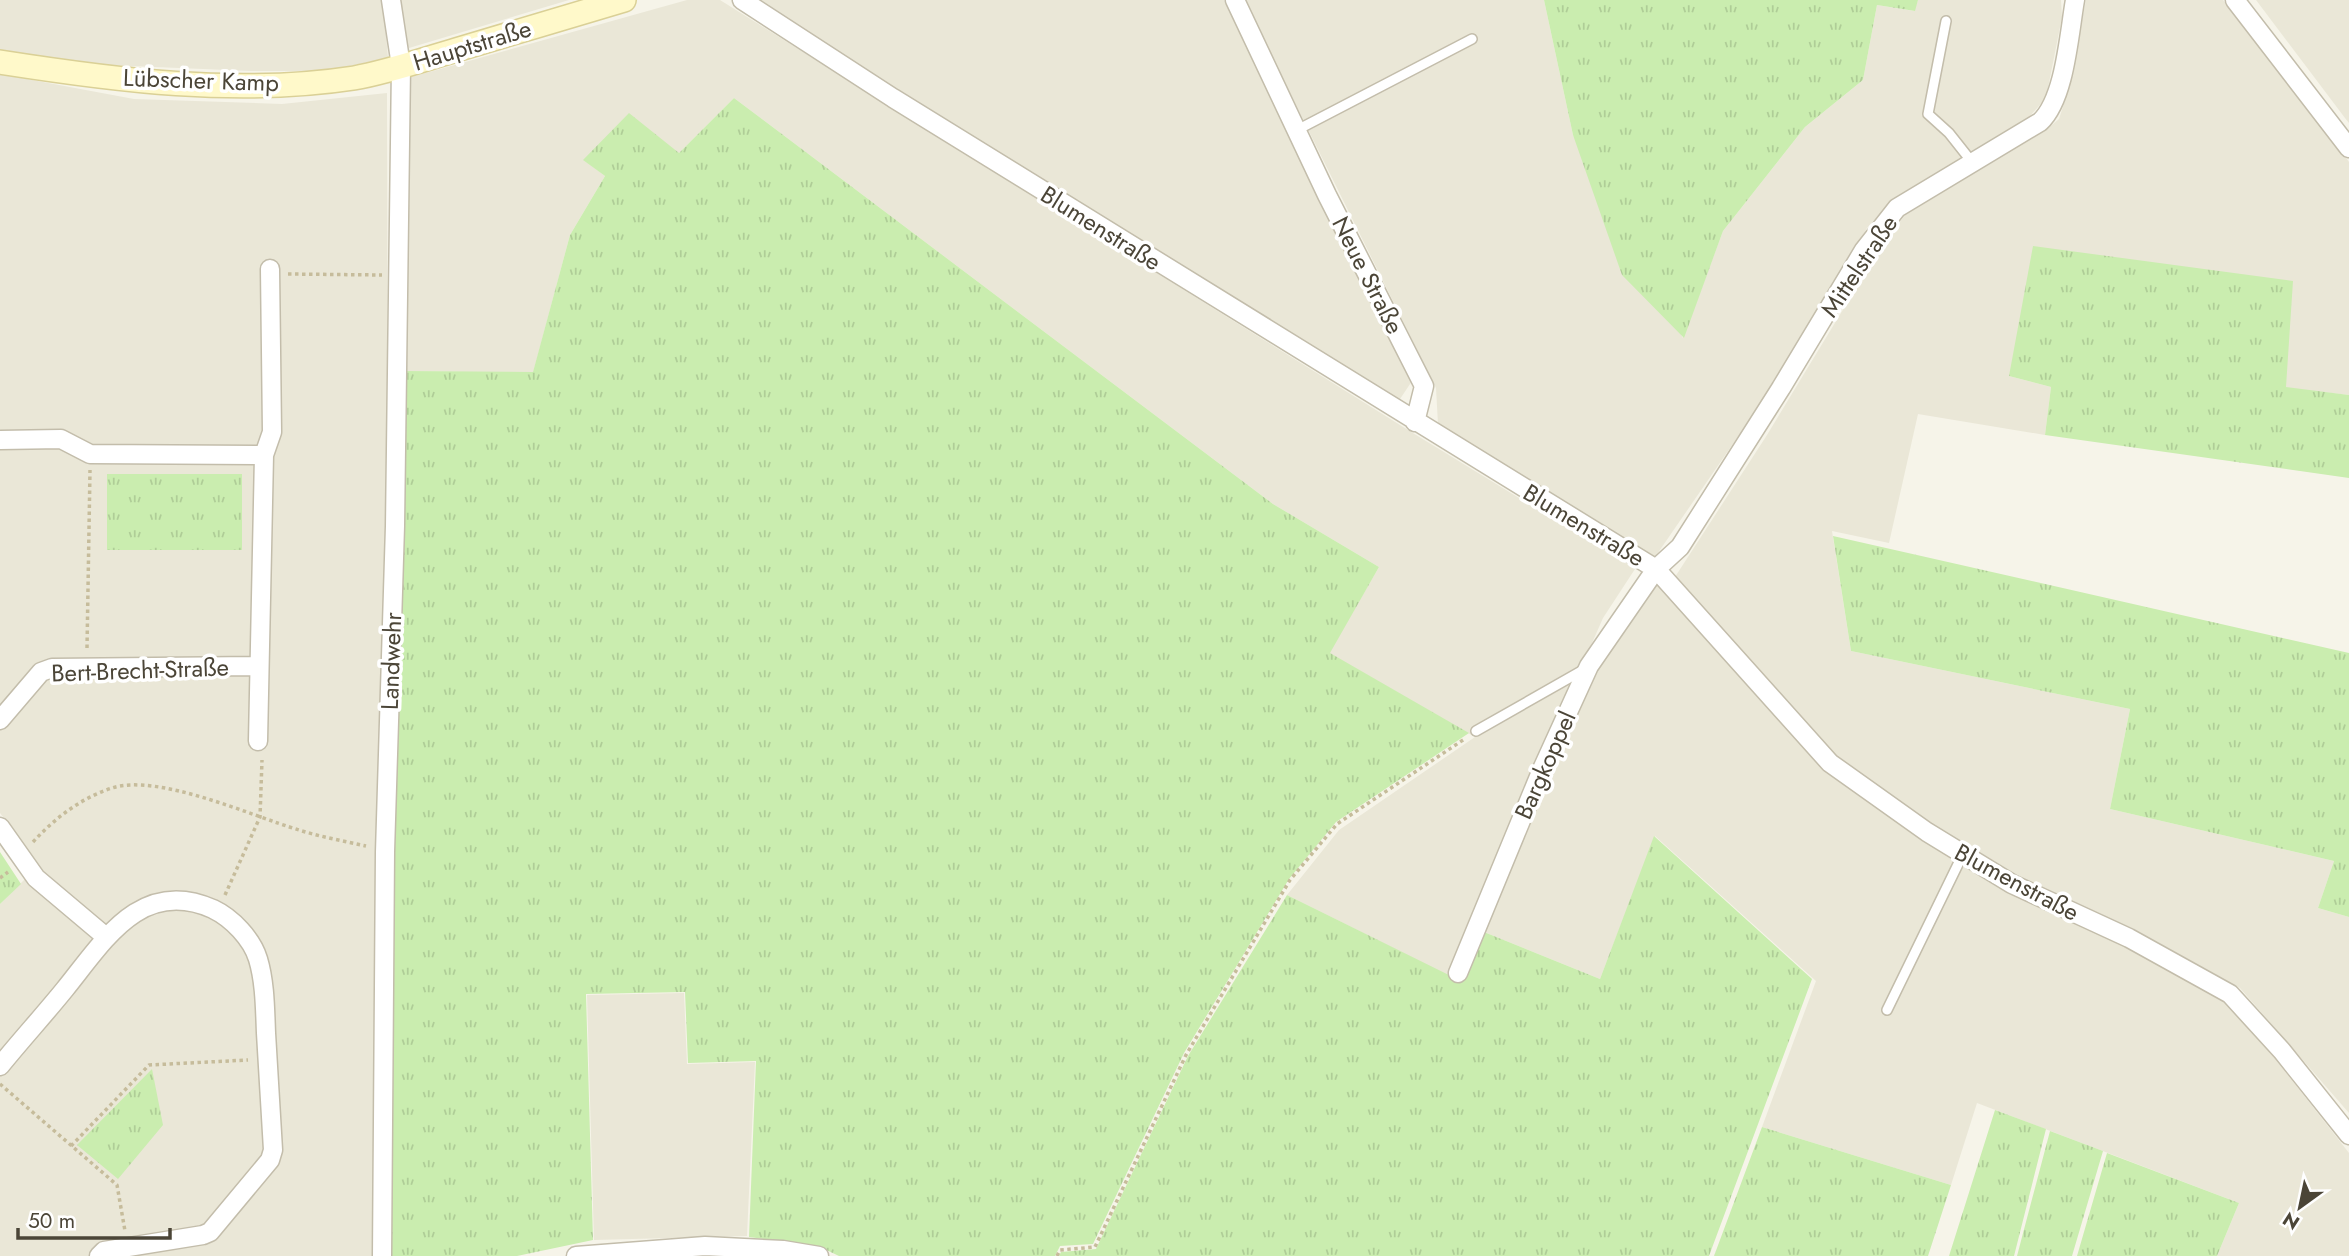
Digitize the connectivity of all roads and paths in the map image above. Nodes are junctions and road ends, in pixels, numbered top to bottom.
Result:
1 (391, 0) edge
2 (624, 0) edge
3 (741, 0) edge
4 (1235, 0) edge
5 (2075, 0) edge
6 (2235, 0) edge
7 (1946, 21) dead end
8 (1472, 38) dead end
9 (0, 62) edge
10 (401, 66) junction
11 (1297, 131) junction
12 (2349, 148) edge
13 (1972, 162) junction
14 (270, 269) joint
15 (398, 275) junction
16 (1415, 422) junction
17 (0, 440) edge
18 (90, 454) junction
19 (264, 456) junction
20 (1656, 569) junction
21 (258, 666) junction
22 (1590, 666) junction
23 (88, 667) junction
24 (0, 720) edge
25 (1476, 731) joint
26 (258, 741) joint
27 (260, 817) junction
28 (0, 827) edge
29 (385, 852) junction
30 (1963, 854) junction
31 (19, 857) junction
32 (0, 878) edge
33 (218, 911) junction
34 (106, 937) junction
35 (1458, 973) dead end
36 (1887, 1010) dead end
37 (6, 1051) edge
38 (267, 1060) junction
39 (0, 1066) edge
40 (0, 1084) edge
41 (2349, 1135) edge
42 (71, 1146) junction
43 (127, 1247) junction
44 (150, 1250) edge
45 (100, 1256) edge
46 (382, 1256) edge
47 (576, 1256) edge
48 (819, 1256) edge
49 (1057, 1256) edge

1 - 10 street, Landwehr
2 - 10 street, Hauptstraße
3 - 16 street, Blumenstraße
4 - 11 street, Neue Straße
5 - 13 street, Mittelstraße
6 - 12 street
7 - 13 lane
8 - 11 lane
9 - 10 street, Lübscher Kamp
10 - 15 street, Landwehr
11 - 16 street, Neue Straße
13 - 20 street, Mittelstraße
14 - 15 path
14 - 19 street, Bert-Brecht-Straße
15 - 29 street, Landwehr
16 - 20 street, Blumenstraße
17 - 18 street
18 - 19 street
18 - 23 path
19 - 21 street, Bert-Brecht-Straße
20 - 22 street, Bargkoppel
20 - 30 street, Blumenstraße
21 - 23 street, Bert-Brecht-Straße
21 - 26 street, Bert-Brecht-Straße
22 - 25 lane
22 - 35 street, Bargkoppel
23 - 24 street, Bert-Brecht-Straße
25 - 49 path
26 - 27 path
27 - 29 path
27 - 31 path
27 - 33 path
28 - 31 street
29 - 46 street, Landwehr
30 - 36 lane
30 - 41 street, Blumenstraße
31 - 32 path
31 - 34 street
33 - 34 street
33 - 38 street
34 - 37 street
37 - 39 street
38 - 42 path
38 - 44 street
40 - 42 path
42 - 43 path
43 - 44 street
43 - 45 street
47 - 48 street

